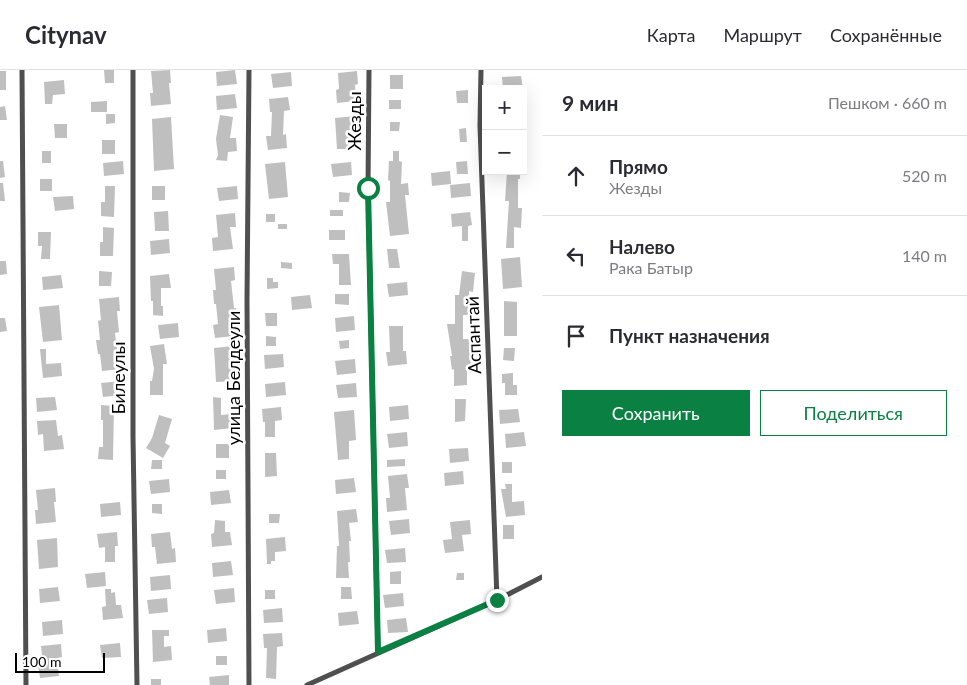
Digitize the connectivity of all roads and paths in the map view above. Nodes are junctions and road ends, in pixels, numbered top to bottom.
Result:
1 (22, 70) edge
2 (132, 70) edge
3 (250, 70) edge
4 (369, 70) edge
5 (481, 70) edge
6 (542, 577) edge
7 (497, 600) junction
8 (378, 652) junction
9 (26, 685) edge
10 (136, 685) edge
11 (249, 685) edge
12 (307, 685) edge

1 - 9 street
2 - 10 street, Билеулы
3 - 11 street, улица Белдеули
4 - 8 street, Жезды
5 - 7 street, Аспантай
6 - 7 street
7 - 8 street
8 - 12 street

